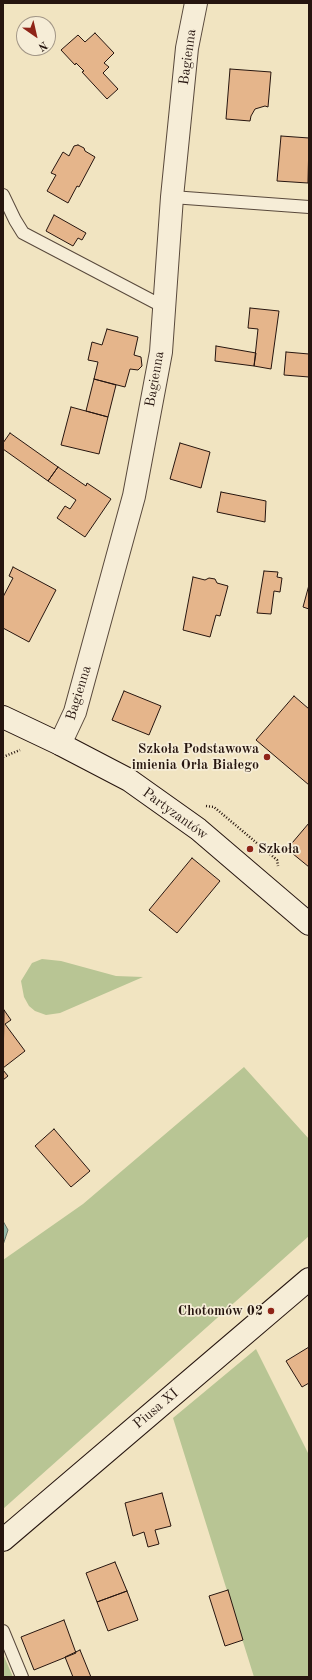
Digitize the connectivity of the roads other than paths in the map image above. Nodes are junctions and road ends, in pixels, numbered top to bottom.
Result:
1 (196, 3) edge
2 (3, 195) edge
3 (172, 197) junction
4 (309, 207) edge
5 (164, 308) junction
6 (3, 717) edge
7 (60, 744) junction
8 (309, 924) edge
9 (309, 1279) edge
10 (3, 1540) edge
11 (3, 1631) edge
12 (22, 1677) edge

1 - 3 street, Bagienna
2 - 5 lane
3 - 4 lane
3 - 5 street, Bagienna
5 - 7 street, Bagienna
6 - 7 street, Partyzantów
7 - 8 street, Partyzantów
9 - 10 street, Piusa XI
11 - 12 lane

